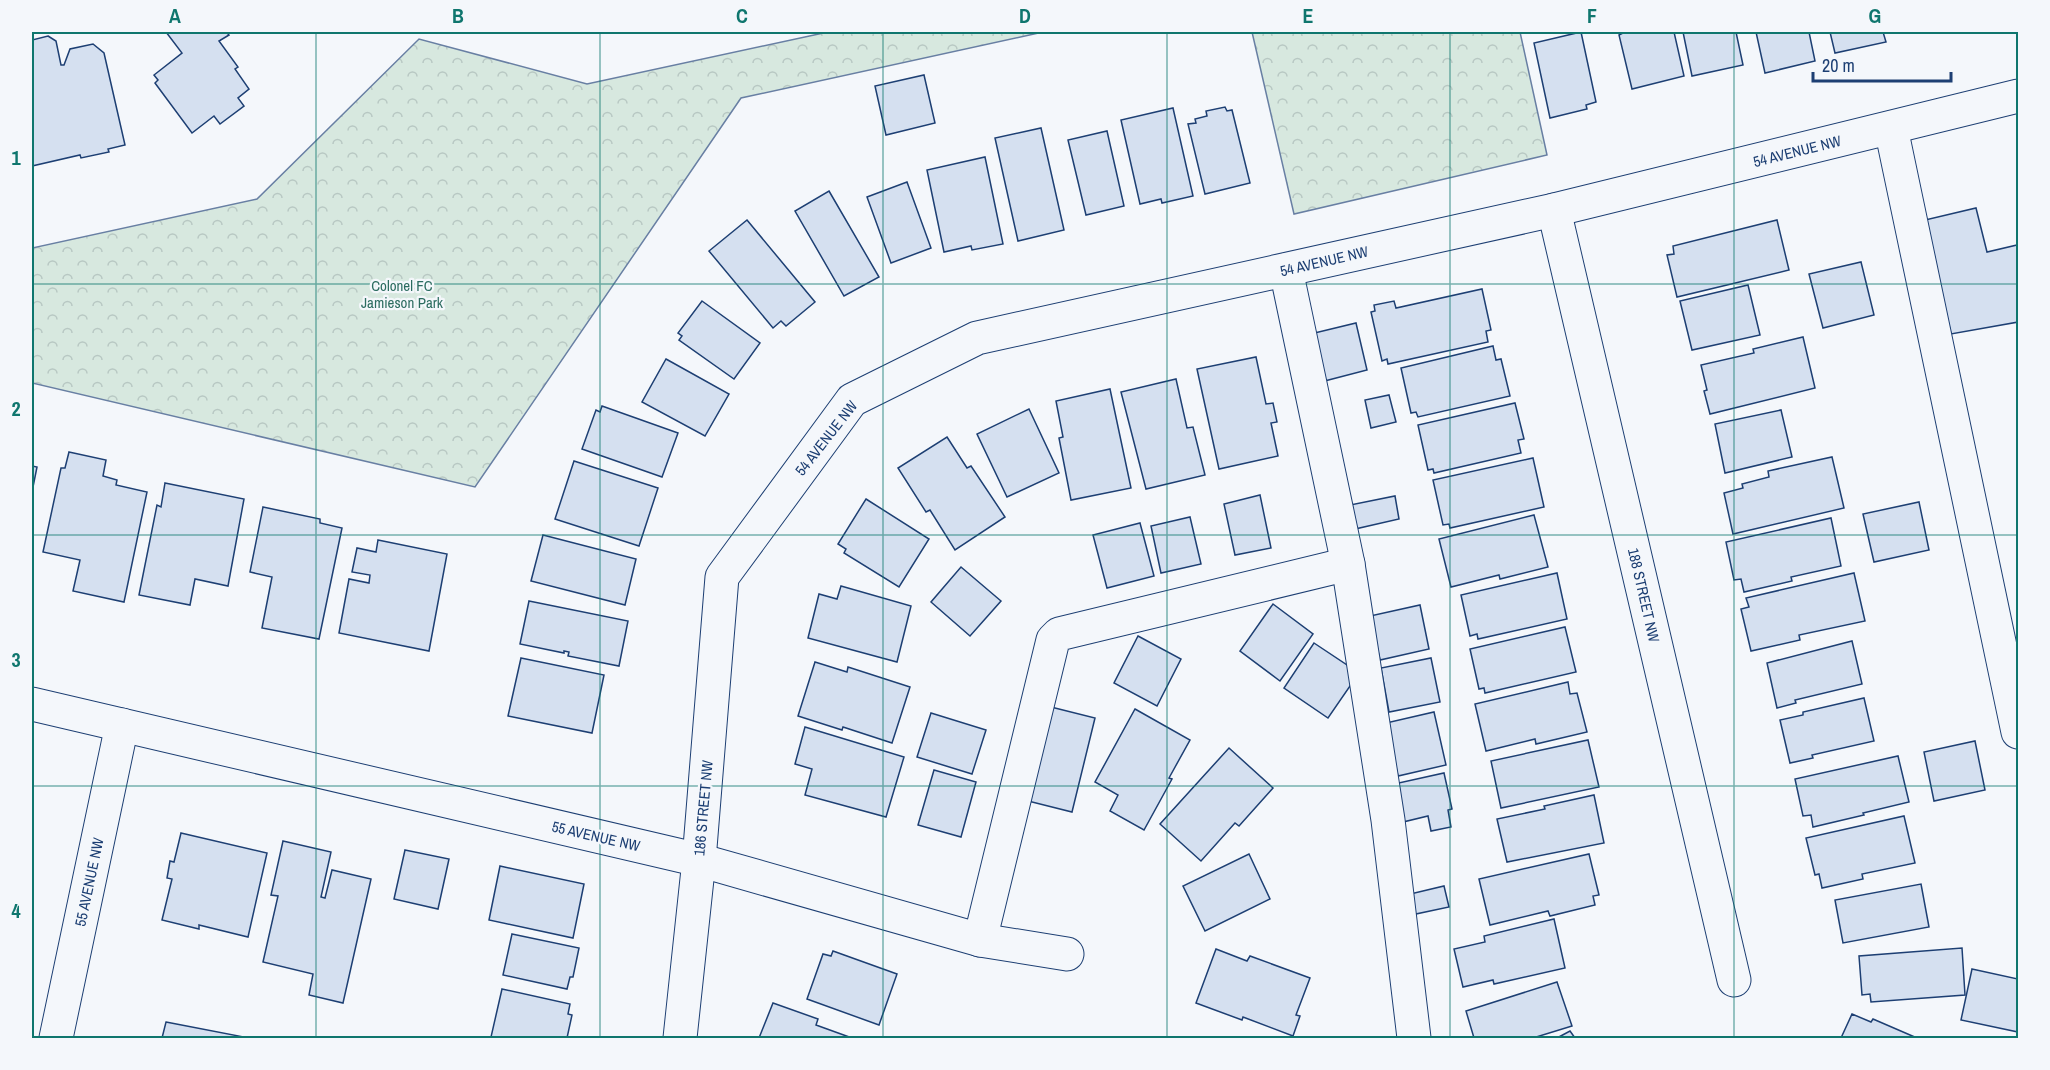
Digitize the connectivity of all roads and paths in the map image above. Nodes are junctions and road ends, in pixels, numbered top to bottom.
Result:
1 (2019, 96) edge
2 (1890, 128) junction
3 (1554, 210) junction
4 (1286, 270) junction
5 (1348, 564) junction
6 (722, 577) joint
7 (32, 704) edge
8 (122, 725) junction
9 (2019, 732) edge
10 (699, 860) junction
11 (980, 940) junction
12 (1067, 954) dead end
13 (1734, 980) dead end
14 (56, 1038) edge
15 (680, 1038) edge
16 (1414, 1038) edge

1 - 2 street, 54 AVENUE NW
2 - 3 street, 54 AVENUE NW
2 - 9 street
3 - 4 street, 54 AVENUE NW
3 - 13 street, 188 STREET NW
4 - 5 street
4 - 6 street, 54 AVENUE NW
5 - 11 street
5 - 16 street
6 - 10 street, 186 STREET NW
7 - 8 street, 55 AVENUE NW
8 - 10 street, 55 AVENUE NW
8 - 14 street, 55 AVENUE NW
10 - 11 street, 55 AVENUE NW
10 - 15 street, 186 STREET NW
11 - 12 street, 55 AVENUE NW

